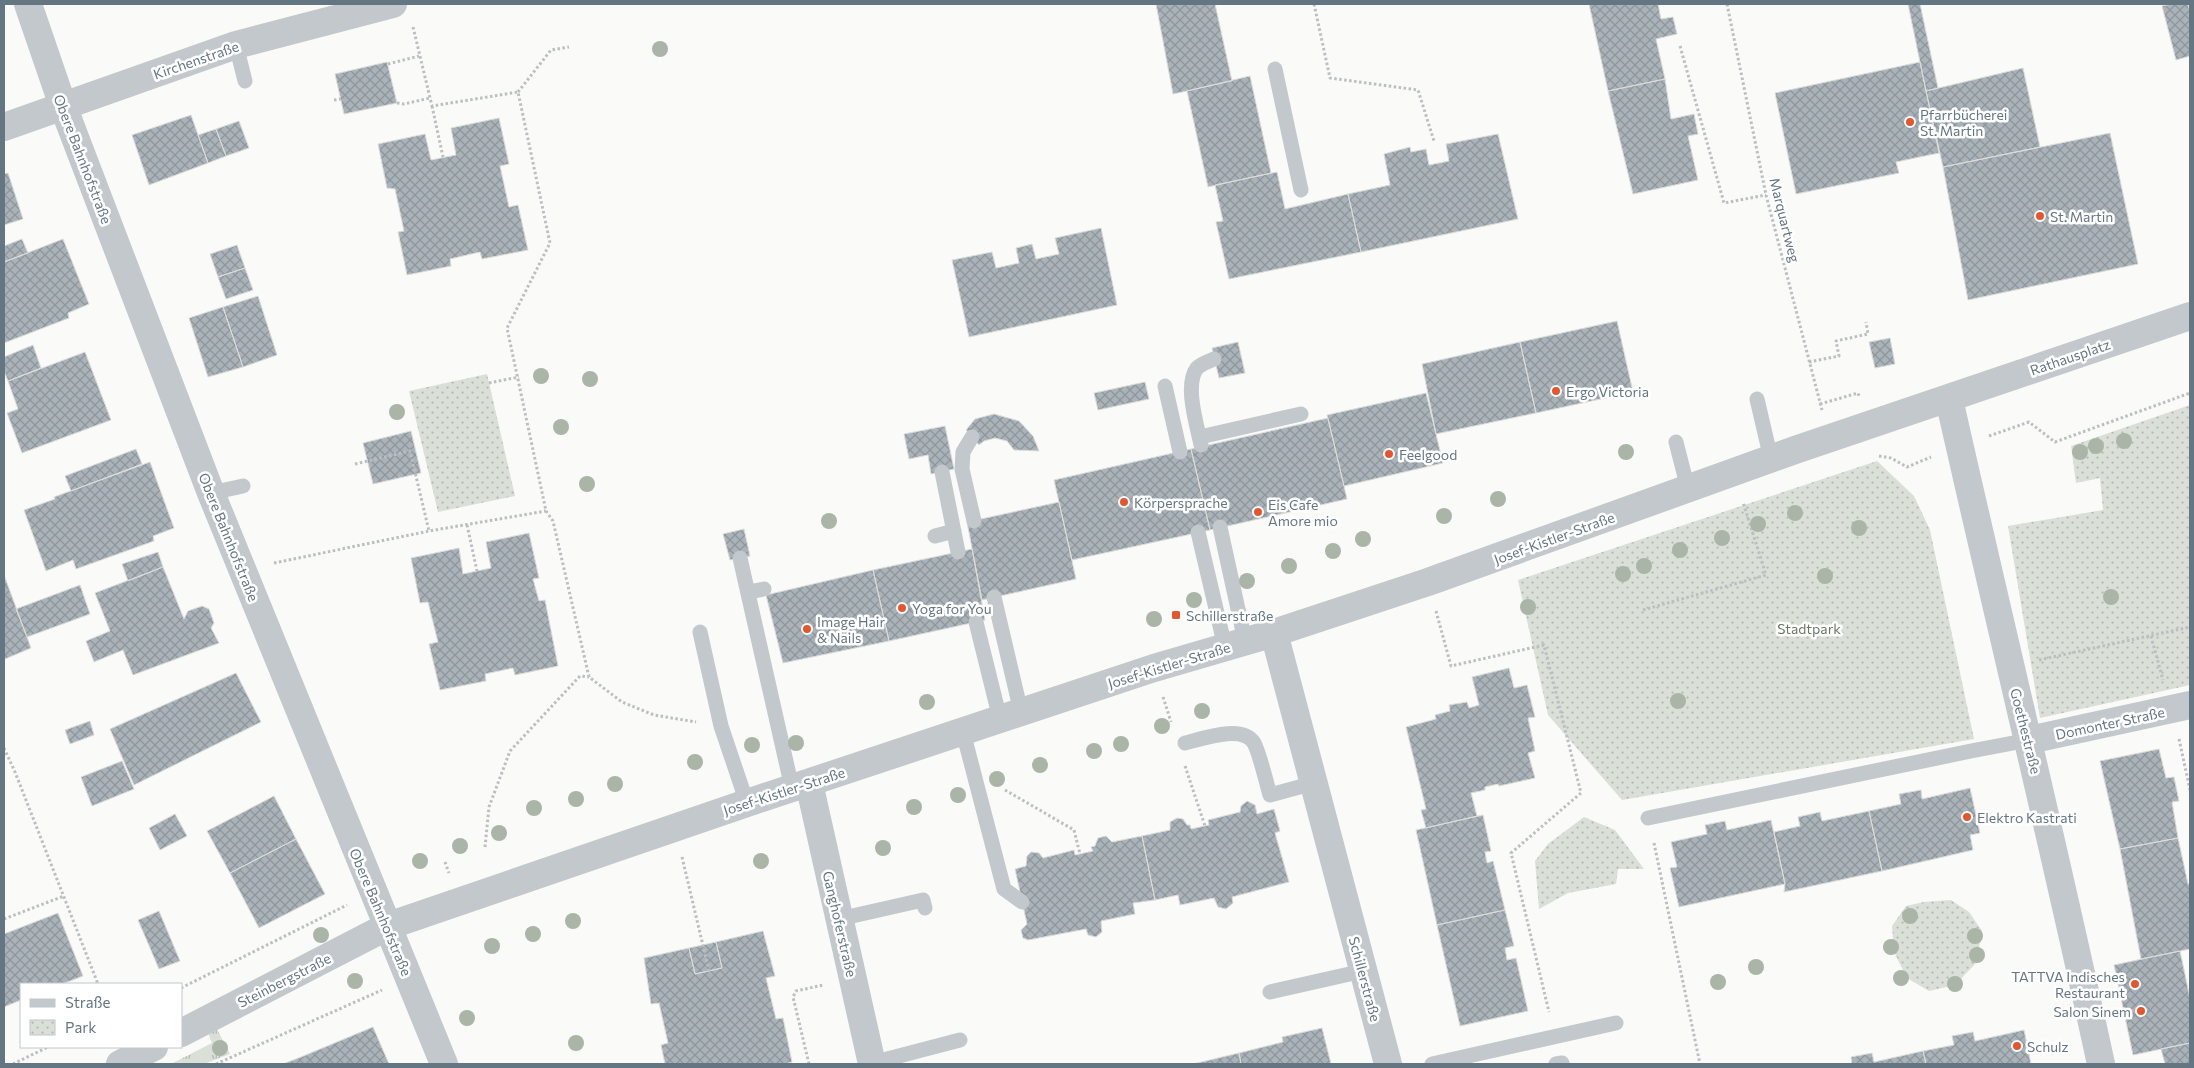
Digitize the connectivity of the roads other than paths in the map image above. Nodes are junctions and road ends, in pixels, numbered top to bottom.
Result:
1 (28, 4) edge
2 (402, 12) edge
3 (236, 45) junction
4 (1275, 68) dead end
5 (245, 81) dead end
6 (63, 106) junction
7 (4, 127) edge
8 (1301, 190) dead end
9 (2190, 316) edge
10 (1214, 358) dead end
11 (1165, 386) dead end
12 (1949, 398) junction
13 (1757, 399) dead end
14 (1300, 414) dead end
15 (972, 437) dead end
16 (1676, 442) dead end
17 (1180, 452) dead end
18 (1771, 459) junction
19 (942, 472) dead end
20 (243, 486) dead end
21 (1688, 489) junction
22 (211, 493) junction
23 (974, 521) dead end
24 (1220, 527) dead end
25 (954, 532) junction
26 (1198, 532) dead end
27 (935, 536) dead end
28 (958, 552) dead end
29 (740, 558) dead end
30 (764, 589) dead end
31 (748, 592) junction
32 (994, 597) dead end
33 (976, 622) dead end
34 (700, 632) dead end
35 (1274, 633) junction
36 (1235, 644) junction
37 (2181, 707) edge
38 (1011, 716) junction
39 (963, 732) junction
40 (2029, 740) junction
41 (1185, 743) dead end
42 (1314, 783) junction
43 (800, 786) junction
44 (747, 803) junction
45 (1648, 818) road end
46 (1022, 902) dead end
47 (926, 908) dead end
48 (839, 919) junction
49 (388, 926) junction
50 (1363, 971) junction
51 (1270, 992) dead end
52 (1616, 1023) dead end
53 (182, 1032) edge
54 (960, 1040) dead end
55 (152, 1048) edge
56 (120, 1064) edge
57 (444, 1064) edge
58 (872, 1064) edge
59 (1388, 1064) edge
60 (1432, 1064) edge
61 (2101, 1064) edge

1 - 6 street, Obere Bahnhofstraße
2 - 3 street, Kirchenstraße
3 - 5 lane
3 - 6 street, Kirchenstraße
4 - 8 lane
6 - 7 street, Kirchenstraße
6 - 22 street, Obere Bahnhofstraße
9 - 12 street, Rathausplatz
10 - 14 lane
11 - 17 lane
12 - 18 street, Josef-Kistler-Straße
12 - 40 street, Goethestraße
13 - 18 lane
15 - 23 lane
16 - 21 lane
18 - 21 street, Josef-Kistler-Straße
19 - 25 lane
20 - 22 lane
21 - 35 street, Josef-Kistler-Straße
22 - 49 street, Obere Bahnhofstraße
24 - 36 lane
25 - 27 lane
25 - 28 lane
26 - 36 lane
29 - 31 lane
30 - 31 lane
31 - 43 lane
32 - 38 lane
33 - 38 lane
34 - 44 lane
35 - 36 street, Josef-Kistler-Straße
35 - 42 street, Schillerstraße
36 - 38 street, Josef-Kistler-Straße
37 - 40 street, Domonter Straße
38 - 39 street, Josef-Kistler-Straße
39 - 43 street, Josef-Kistler-Straße
39 - 46 lane
40 - 45 lane
40 - 61 street, Goethestraße
41 - 42 lane
42 - 50 street, Schillerstraße
43 - 44 street, Josef-Kistler-Straße
43 - 48 street, Ganghoferstraße
44 - 49 street, Josef-Kistler-Straße
47 - 48 lane
48 - 58 street, Ganghoferstraße
49 - 53 street, Steinbergstraße
49 - 57 street, Obere Bahnhofstraße
50 - 51 lane
50 - 59 street, Schillerstraße
52 - 60 lane
54 - 58 lane
55 - 56 street

